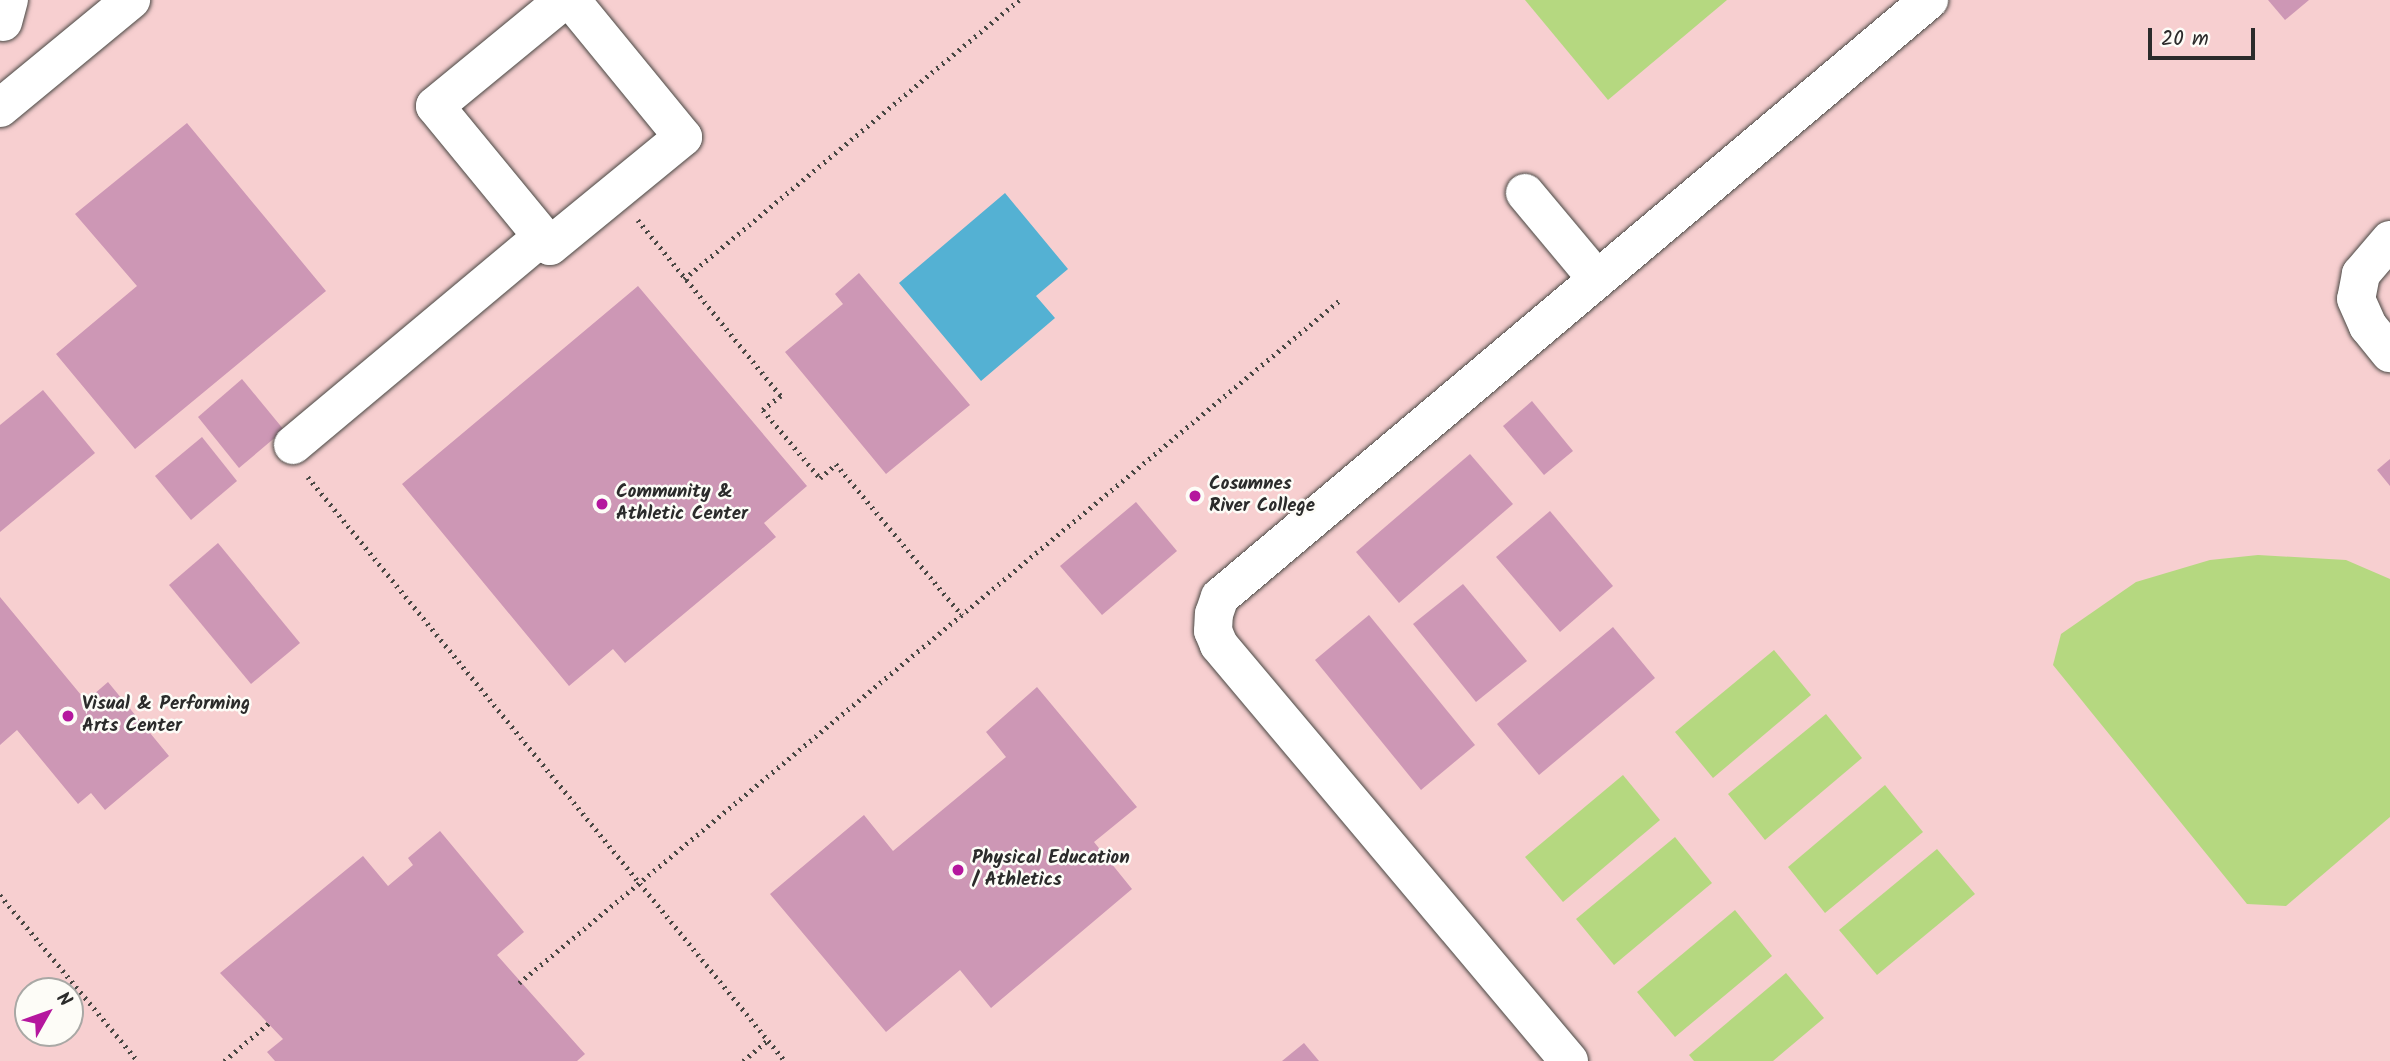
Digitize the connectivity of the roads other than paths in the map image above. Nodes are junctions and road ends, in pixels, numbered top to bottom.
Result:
1 (131, 0) edge
2 (564, 0) edge
3 (571, 0) edge
4 (1929, 0) edge
5 (0, 108) edge
6 (1525, 193) dead end
7 (542, 237) junction
8 (2390, 240) edge
9 (1597, 279) junction
10 (2390, 353) edge
11 (306, 457) road end
12 (1569, 1061) edge

1 - 5 lane
2 - 7 lane
3 - 7 lane
4 - 9 lane
6 - 9 lane
7 - 11 lane
8 - 10 lane
9 - 12 lane

